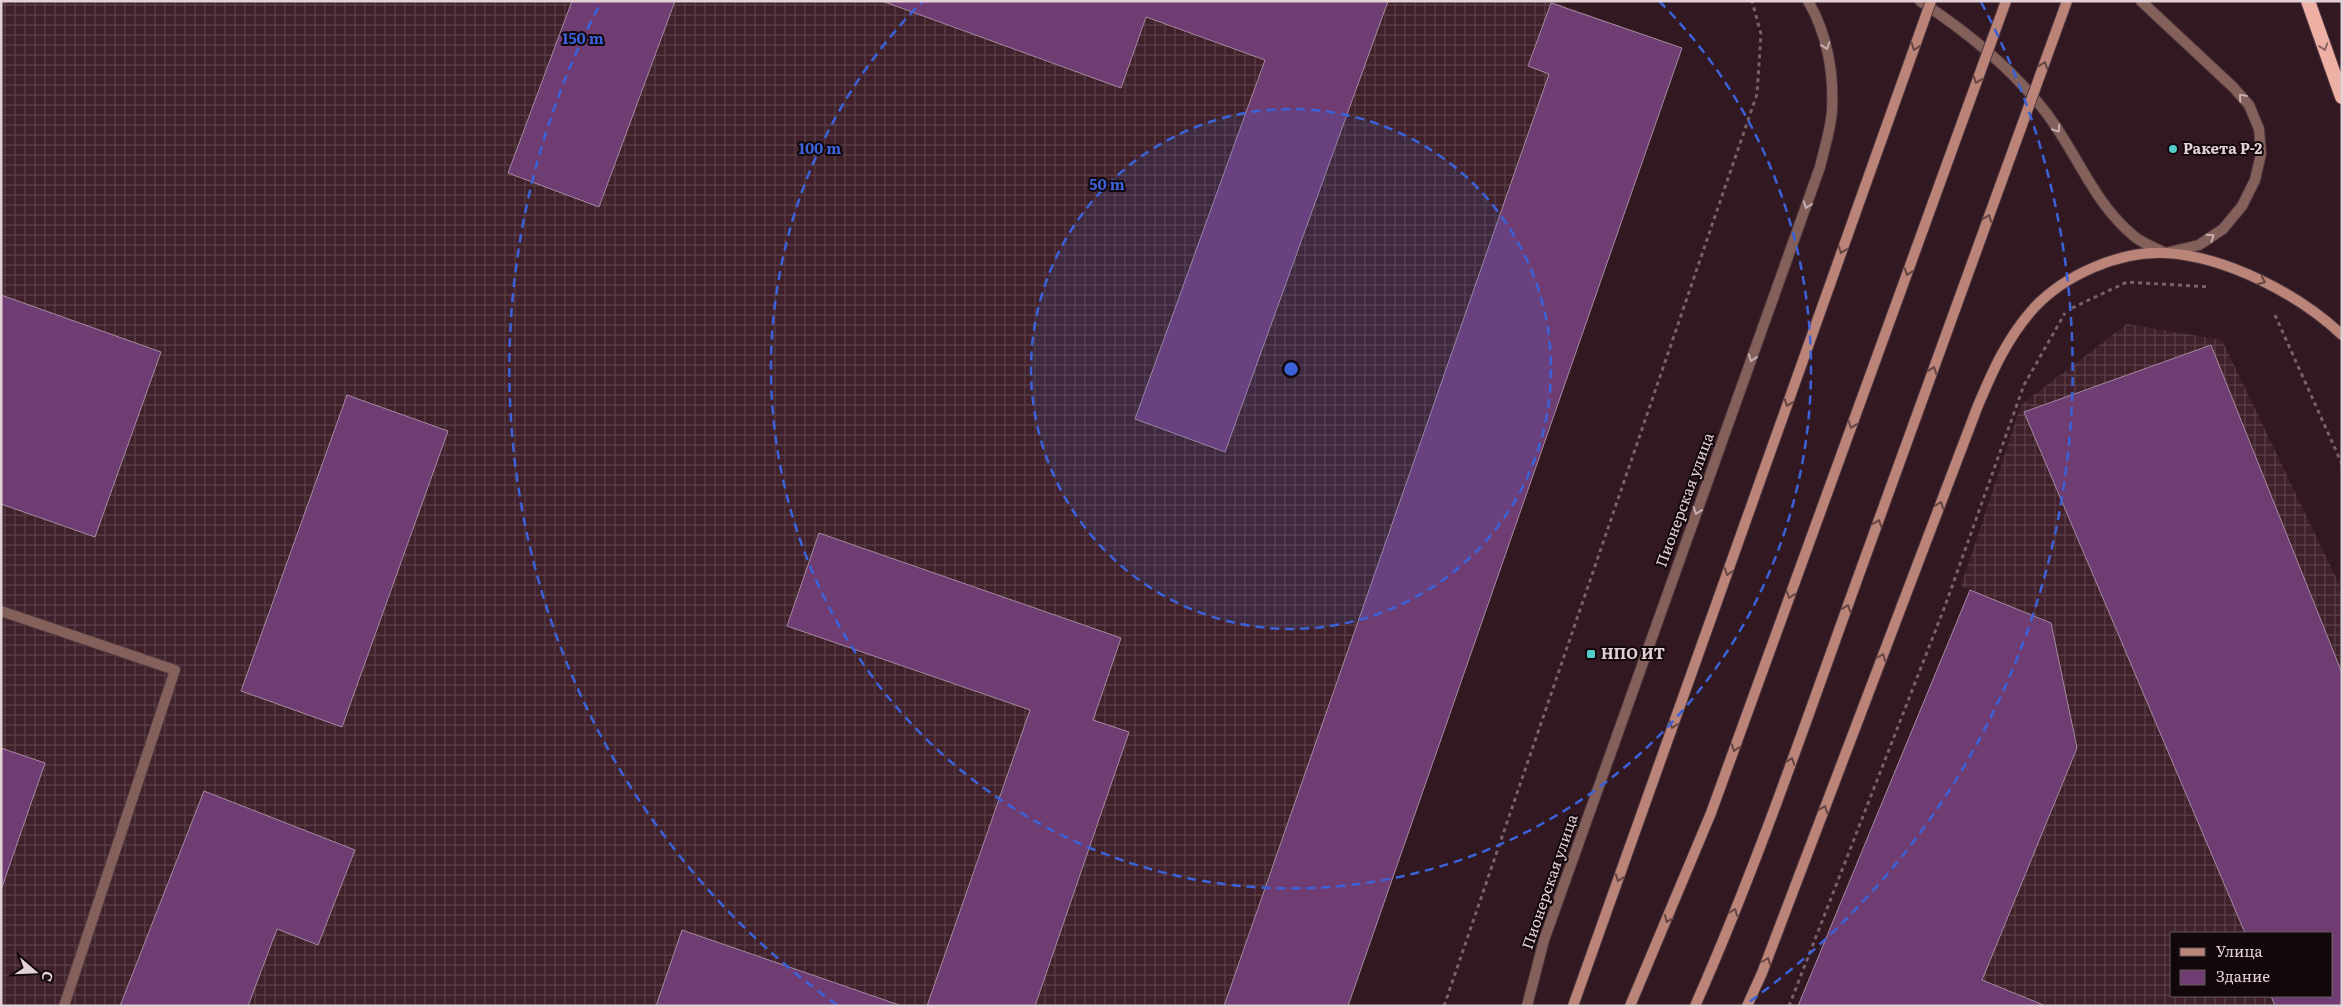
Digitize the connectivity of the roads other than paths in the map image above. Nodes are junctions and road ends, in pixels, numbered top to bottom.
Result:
1 (1808, 1) edge
2 (1920, 1) edge
3 (1931, 1) edge
4 (2006, 1) edge
5 (2067, 1) edge
6 (2141, 1) edge
7 (2308, 1) edge
8 (2342, 97) edge
9 (2165, 253) junction
10 (2342, 335) edge
11 (1, 611) edge
12 (64, 1006) edge
13 (1527, 1006) edge
14 (1573, 1006) edge
15 (1630, 1006) edge
16 (1694, 1006) edge
17 (1747, 1006) edge

1 -> 13 street, Пионерская улица
2 -> 9 street
3 -> 14 main road, bridge
4 -> 15 main road, bridge
16 -> 5 main road, bridge
9 -> 6 street
7 -> 8 highway
9 -> 10 main road
17 -> 9 main road
11 - 12 street

